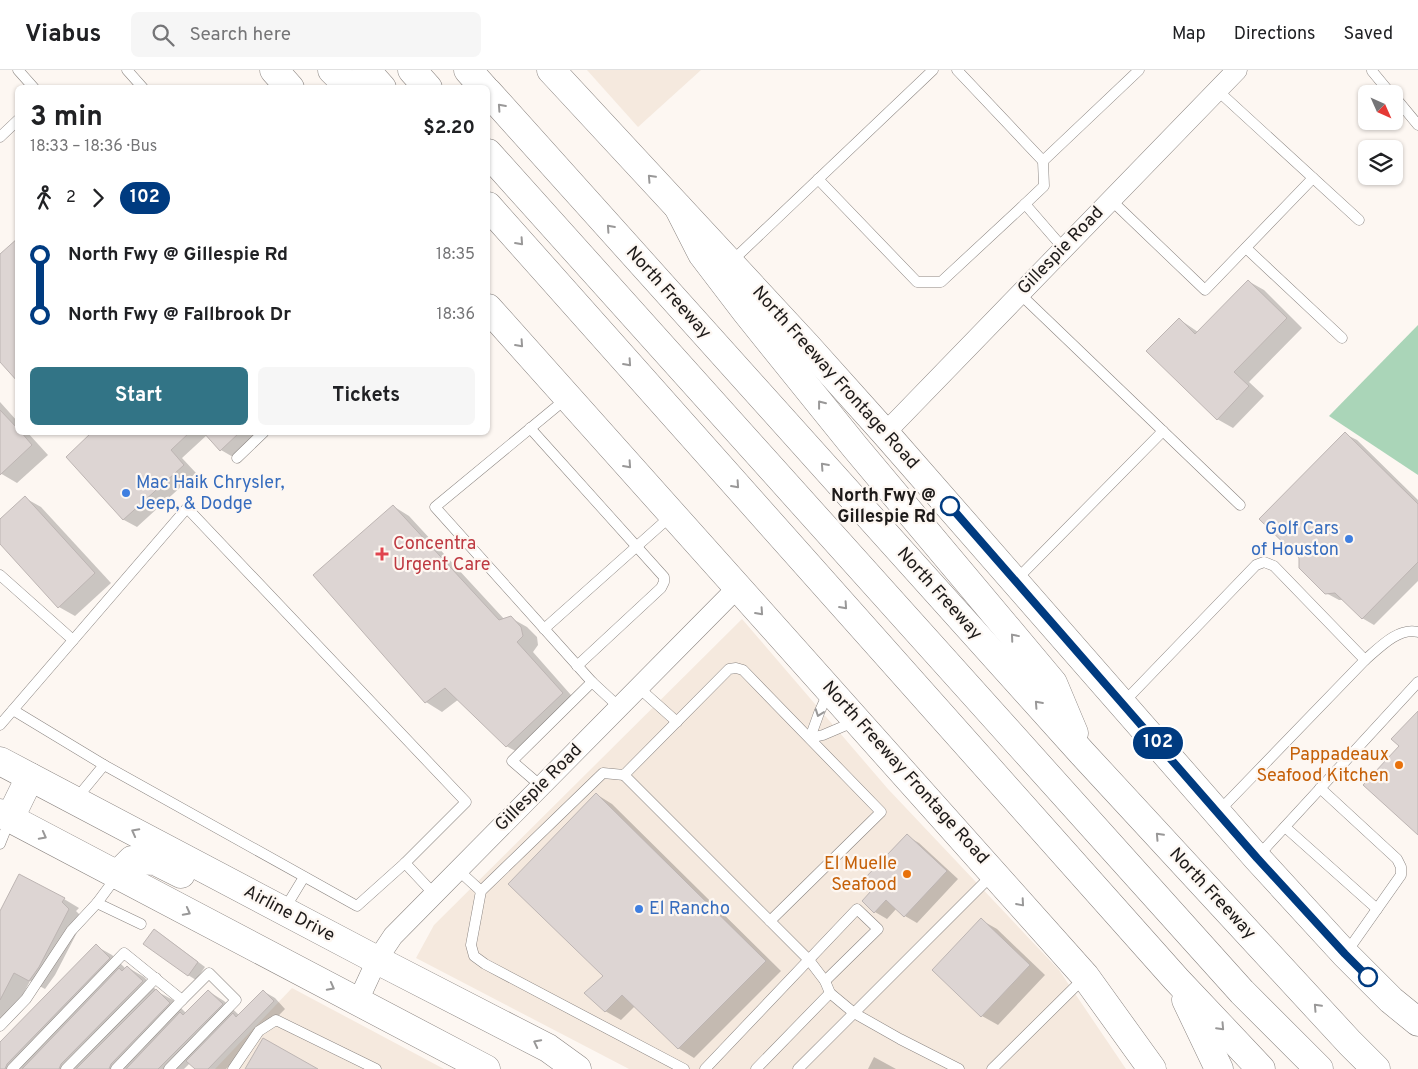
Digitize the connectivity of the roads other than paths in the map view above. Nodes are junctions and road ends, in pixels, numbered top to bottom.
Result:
1 (18, 70) edge
2 (127, 70) edge
3 (332, 70) edge
4 (366, 70) edge
5 (412, 70) edge
6 (468, 70) edge
7 (551, 70) edge
8 (933, 70) edge
9 (956, 70) edge
10 (1139, 70) edge
11 (1237, 70) edge
12 (1372, 71) edge
13 (31, 85) edge
14 (140, 85) edge
15 (347, 85) edge
16 (379, 85) edge
17 (425, 85) edge
18 (481, 85) edge
19 (1384, 85) edge
20 (1218, 90) junction
21 (490, 94) edge
22 (1403, 107) edge
23 (15, 123) edge
24 (1418, 125) edge
25 (0, 136) edge
26 (490, 155) edge
27 (1044, 161) junction
28 (1314, 178) junction
29 (818, 179) junction
30 (1111, 200) junction
31 (1025, 204) junction
32 (678, 207) junction
33 (490, 208) edge
34 (1359, 220) dead end
35 (1246, 248) junction
36 (1064, 249) junction
37 (730, 263) junction
38 (1020, 294) junction
39 (490, 310) edge
40 (1342, 338) dead end
41 (568, 397) junction
42 (530, 428) junction
43 (1163, 431) junction
44 (885, 433) junction
45 (261, 435) edge
46 (237, 458) dead end
47 (1240, 505) dead end
48 (673, 515) junction
49 (636, 548) junction
50 (0, 575) edge
51 (1016, 580) junction
52 (738, 587) junction
53 (544, 629) junction
54 (1418, 632) edge
55 (73, 640) junction
56 (1365, 660) junction
57 (577, 666) junction
58 (592, 682) junction
59 (1418, 682) edge
60 (639, 688) junction
61 (830, 690) junction
62 (1123, 703) junction
63 (620, 707) junction
64 (13, 710) junction
65 (857, 720) junction
66 (678, 722) junction
67 (0, 725) edge
68 (810, 738) junction
69 (1082, 753) junction
70 (0, 761) edge
71 (104, 765) junction
72 (624, 775) junction
73 (30, 777) junction
74 (541, 786) junction
75 (1320, 788) junction
76 (74, 800) junction
77 (1218, 812) junction
78 (5, 816) edge
79 (1285, 827) junction
80 (0, 844) edge
81 (1257, 858) junction
82 (406, 863) junction
83 (458, 870) junction
84 (209, 872) junction
85 (994, 872) junction
86 (117, 875) junction
87 (304, 877) junction
88 (480, 891) junction
89 (434, 894) junction
90 (97, 903) junction
91 (1377, 909) junction
92 (284, 911) junction
93 (770, 921) junction
94 (141, 924) dead end
95 (1345, 954) junction
96 (377, 960) junction
97 (809, 960) junction
98 (1085, 976) junction
99 (156, 978) junction
100 (1176, 979) junction
101 (825, 981) junction
102 (830, 994) junction
103 (182, 1000) junction
104 (358, 1001) junction
105 (854, 1013) junction
106 (1418, 1022) edge
107 (0, 1026) edge
108 (12, 1069) edge
109 (66, 1069) edge
110 (116, 1069) edge
111 (169, 1069) edge
112 (233, 1069) edge
113 (376, 1069) edge
114 (486, 1069) edge
115 (577, 1069) edge
116 (684, 1069) edge
117 (705, 1069) edge
118 (756, 1069) edge
119 (798, 1069) edge
120 (959, 1069) edge
121 (992, 1069) edge
122 (1152, 1069) edge
123 (1218, 1069) edge
124 (1261, 1069) edge
125 (1319, 1069) edge
126 (1376, 1069) edge

1 - 13 lane
2 - 14 lane
3 - 15 main road
4 - 16 main road
5 - 17 main road
6 - 18 main road
32 -> 7 main road, North Freeway Frontage Road
8 - 29 lane
9 - 27 lane
10 - 27 lane
11 - 20 street, Gillespie Road
12 - 19 lane
20 - 28 lane
20 - 30 street, Gillespie Road
69 -> 21 main road, North Freeway
22 - 24 lane
23 - 25 lane
26 - 125 main road
27 - 31 lane
28 - 34 lane
28 - 35 lane
29 - 31 lane
29 - 37 lane
30 - 35 lane
30 - 36 street, Gillespie Road
31 - 36 lane
32 - 37 main road, North Freeway Frontage Road
69 -> 32 main road
33 -> 100 main road
35 - 40 lane
36 - 38 street, Gillespie Road
37 - 44 main road, North Freeway Frontage Road
38 - 43 lane
38 - 44 street, Gillespie Road
39 -> 41 main road, North Freeway Frontage Road
41 - 42 lane
41 -> 48 main road, North Freeway Frontage Road
42 - 49 lane
42 - 53 lane
43 - 47 lane
43 - 51 lane
44 - 51 main road, North Freeway Frontage Road
45 - 46 lane
48 - 49 lane
48 - 52 main road, North Freeway Frontage Road
49 - 53 lane
49 - 57 lane
50 - 55 lane
51 - 62 main road, North Freeway Frontage Road
52 - 60 street, Gillespie Road
52 -> 61 main road, North Freeway Frontage Road
53 - 57 lane
54 - 56 lane
55 - 64 lane
55 - 82 lane
56 - 62 lane
56 - 77 lane
57 - 58 lane
58 - 63 lane
58 - 74 lane
59 - 75 lane
60 - 63 street, Gillespie Road
60 - 66 lane
61 - 65 main road, North Freeway Frontage Road
61 -> 68 lane
62 - 77 main road, North Freeway Frontage Road
63 - 74 street, Gillespie Road
64 - 67 lane
64 - 71 lane
65 - 68 lane
65 - 85 main road, North Freeway Frontage Road
66 - 68 lane
66 - 72 lane
68 - 93 lane
126 -> 69 main road, North Freeway
70 - 73 main road, Airline Drive
71 - 76 lane
71 - 87 lane
72 - 88 lane
72 - 93 lane
73 - 76 main road, Airline Drive
73 - 78 main road
74 - 83 street, Gillespie Road
75 - 79 lane
75 - 91 lane
84 -> 76 main road, Airline Drive
77 - 81 main road, North Freeway Frontage Road
78 - 80 lane
78 -> 86 main road
79 - 81 lane
79 - 91 lane
81 - 95 main road, North Freeway Frontage Road
82 - 87 lane
82 - 89 lane
83 - 88 lane
83 - 89 street, Gillespie Road
84 - 86 main road
84 - 92 main road, Airline Drive
85 -> 98 main road, North Freeway Frontage Road
85 - 105 lane
86 - 90 lane
86 -> 104 main road
87 - 92 lane
88 - 116 lane
89 - 96 street, Gillespie Road
90 - 94 lane
90 - 107 lane
91 - 95 lane
92 - 96 main road, Airline Drive
93 - 97 lane
95 - 106 main road, North Freeway Frontage Road
96 - 104 street, Gillespie Road
115 -> 96 main road, Airline Drive
97 - 101 lane
97 - 101 lane
97 - 117 lane
98 - 121 lane
98 - 122 main road, North Freeway Frontage Road
99 - 103 lane
99 - 108 lane
99 - 109 lane
100 - 123 main road
100 -> 124 main road
101 - 102 lane
102 - 105 lane
102 - 118 lane
103 - 110 lane
103 - 111 lane
104 - 114 main road
105 - 119 lane
105 - 120 lane
112 - 113 lane

